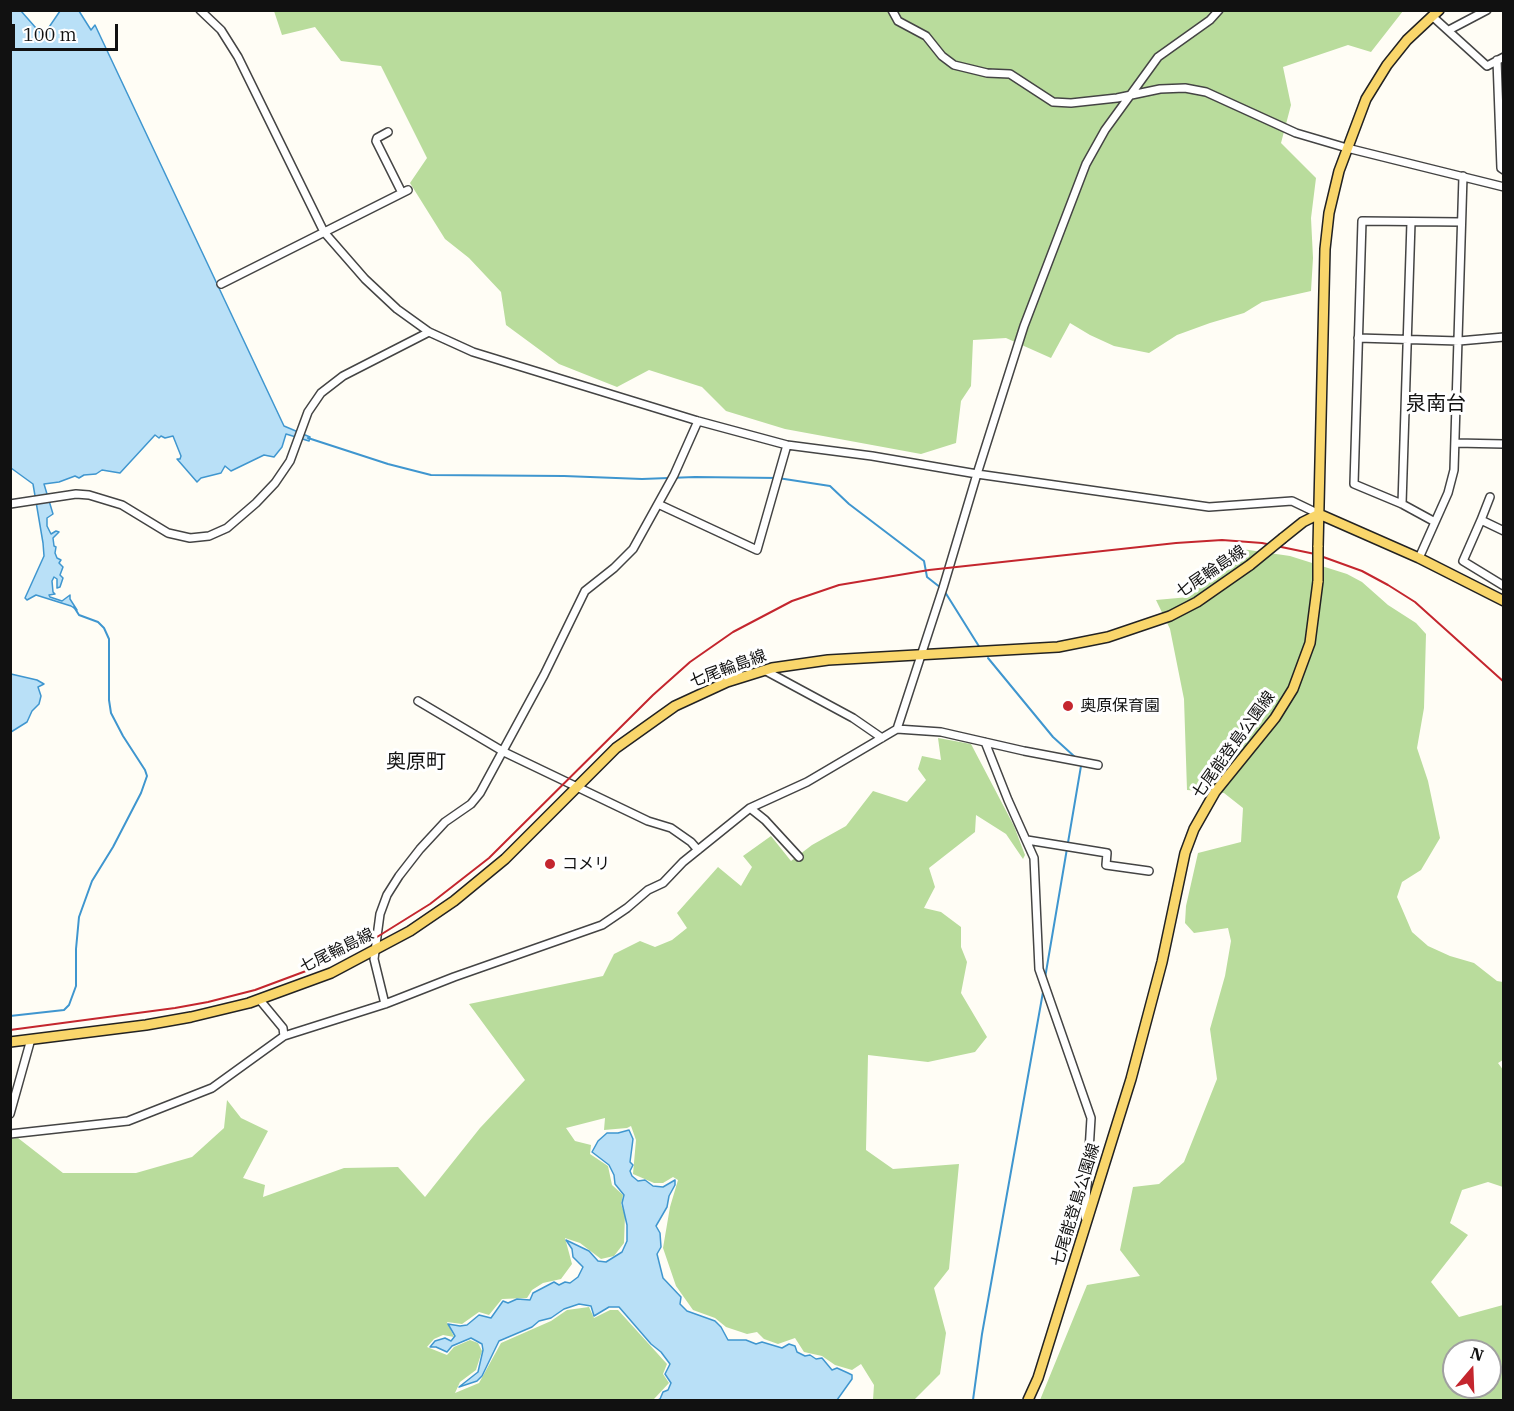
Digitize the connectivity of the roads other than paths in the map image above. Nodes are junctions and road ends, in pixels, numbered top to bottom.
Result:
1 (200, 10) edge
2 (892, 10) edge
3 (1219, 10) edge
4 (1488, 10) edge
5 (1436, 13) edge
6 (1449, 30) junction
7 (1500, 58) edge
8 (1131, 94) junction
9 (388, 132) dead end
10 (1347, 148) junction
11 (1503, 170) edge
12 (1463, 176) junction
13 (1503, 187) edge
14 (1411, 222) junction
15 (1461, 222) junction
16 (324, 232) junction
17 (221, 284) dead end
18 (429, 332) junction
19 (1503, 337) edge
20 (1358, 338) junction
21 (1408, 340) junction
22 (1459, 341) junction
23 (698, 422) junction
24 (1455, 443) junction
25 (1503, 444) edge
26 (787, 445) junction
27 (977, 474) junction
28 (1490, 498) dead end
29 (10, 504) edge
30 (658, 504) junction
31 (1402, 504) junction
32 (1319, 514) junction
33 (1481, 520) junction
34 (1435, 522) junction
35 (1503, 531) edge
36 (1419, 558) junction
37 (1503, 586) edge
38 (1503, 601) edge
39 (921, 655) junction
40 (766, 670) junction
41 (418, 701) dead end
42 (897, 729) junction
43 (882, 738) junction
44 (985, 742) junction
45 (504, 752) junction
46 (1098, 765) dead end
47 (575, 787) junction
48 (750, 808) junction
49 (1027, 840) junction
50 (698, 850) junction
51 (799, 857) dead end
52 (1149, 871) dead end
53 (377, 950) junction
54 (259, 999) junction
55 (385, 1004) junction
56 (284, 1036) junction
57 (31, 1039) junction
58 (10, 1042) edge
59 (10, 1114) edge
60 (10, 1134) edge
61 (1084, 1228) junction
62 (1028, 1401) edge

1 - 16 street
2 - 8 street
3 - 8 street
4 - 6 street
5 - 6 street
5 - 10 main road, 七尾能登島公園線
6 - 7 street
7 - 11 street
8 - 10 street
8 - 27 street
9 - 16 street
10 - 12 street
10 - 32 main road, 七尾能登島公園線
12 - 13 street
12 - 15 street
14 - 15 street
14 - 20 street
14 - 21 street
15 - 22 street
16 - 17 street
16 - 18 street
18 - 23 street
18 - 29 street
19 - 22 street
20 - 21 street
20 - 31 street
21 - 22 street
21 - 31 street
22 - 24 street
23 - 26 street
23 - 30 street
24 - 25 street
24 - 34 street
26 - 27 street
26 - 30 street
27 - 32 street
27 - 39 street
28 - 33 street
30 - 45 street
31 - 34 street
32 - 36 main road
32 - 39 main road, 七尾輪島線, bridge
32 - 61 main road, 七尾能登島公園線, bridge
33 - 35 street
33 - 37 street
34 - 36 street
36 - 38 main road
39 - 40 main road, 七尾輪島線
39 - 42 street
40 - 43 street
40 - 47 main road, 七尾輪島線
41 - 45 street
42 - 43 street
42 - 44 street
43 - 48 street
44 - 46 street
44 - 49 street
45 - 47 street
45 - 53 street
47 - 50 street
47 - 53 main road, 七尾輪島線
48 - 50 street
48 - 51 street
49 - 52 street
49 - 61 street
50 - 55 street
53 - 54 main road, 七尾輪島線
53 - 55 street
54 - 56 street
54 - 57 main road, 七尾輪島線
55 - 56 street
56 - 60 street
57 - 58 main road, 七尾輪島線
57 - 59 street
61 - 62 main road, 七尾能登島公園線

